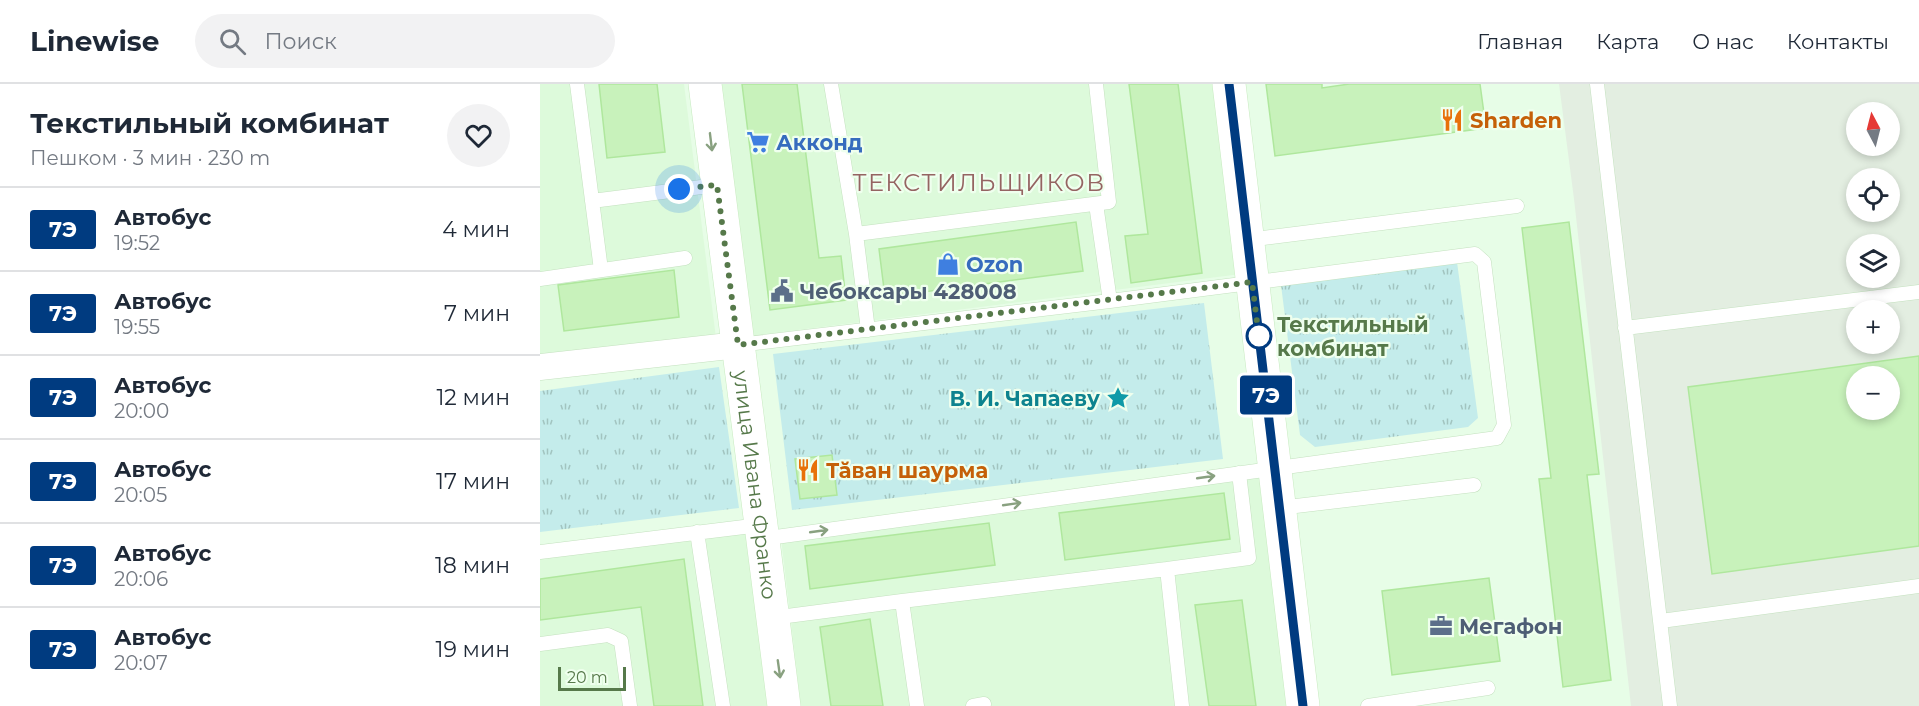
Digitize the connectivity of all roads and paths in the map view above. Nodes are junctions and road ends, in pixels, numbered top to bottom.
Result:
1 (577, 84) edge
2 (705, 84) edge
3 (831, 84) edge
4 (1096, 84) edge
5 (1229, 84) edge
6 (1597, 84) edge
7 (717, 185) junction
8 (592, 201) junction
9 (1096, 204) junction
10 (1517, 206) dead end
11 (856, 234) junction
12 (1247, 240) junction
13 (685, 258) dead end
14 (601, 270) junction
15 (540, 279) edge
16 (1252, 282) junction
17 (1919, 292) edge
18 (1110, 301) junction
19 (1625, 328) junction
20 (868, 330) junction
21 (738, 345) junction
22 (540, 366) edge
23 (1275, 468) junction
24 (1239, 473) junction
25 (1474, 485) dead end
26 (1279, 508) junction
27 (697, 532) junction
28 (760, 532) junction
29 (540, 552) edge
30 (1167, 569) junction
31 (1919, 586) edge
32 (902, 601) junction
33 (772, 618) junction
34 (1661, 621) junction
35 (540, 644) edge
36 (1488, 688) dead end
37 (630, 706) edge
38 (723, 706) edge
39 (784, 706) edge
40 (917, 706) edge
41 (1182, 706) edge
42 (1303, 706) edge
43 (1368, 706) edge
44 (1670, 706) edge

1 - 8 lane
2 -> 7 street, улица Ивана Франко
3 - 11 lane
4 - 9 lane
5 - 12 street
6 - 19 lane
7 - 8 lane
7 - 21 street, улица Ивана Франко
8 - 14 lane
9 - 11 lane
9 - 18 lane
10 - 12 lane
11 - 20 lane
12 - 16 street
13 - 14 lane
14 - 15 lane
16 - 18 lane
16 - 23 street
16 - 23 lane
17 - 19 lane
18 - 20 lane
19 - 34 lane
20 - 21 lane
21 - 22 street
21 - 28 street, улица Ивана Франко
23 - 24 lane
23 - 26 street
28 -> 24 lane
24 - 30 lane
25 - 26 lane
26 - 42 street
27 - 28 lane
27 - 29 lane
27 - 38 lane
28 - 33 street, улица Ивана Франко
30 - 32 lane
30 - 41 lane
31 - 34 lane
32 - 33 lane
32 - 40 lane
33 -> 39 street, улица Ивана Франко
34 - 44 lane
35 - 37 lane
36 - 43 lane

